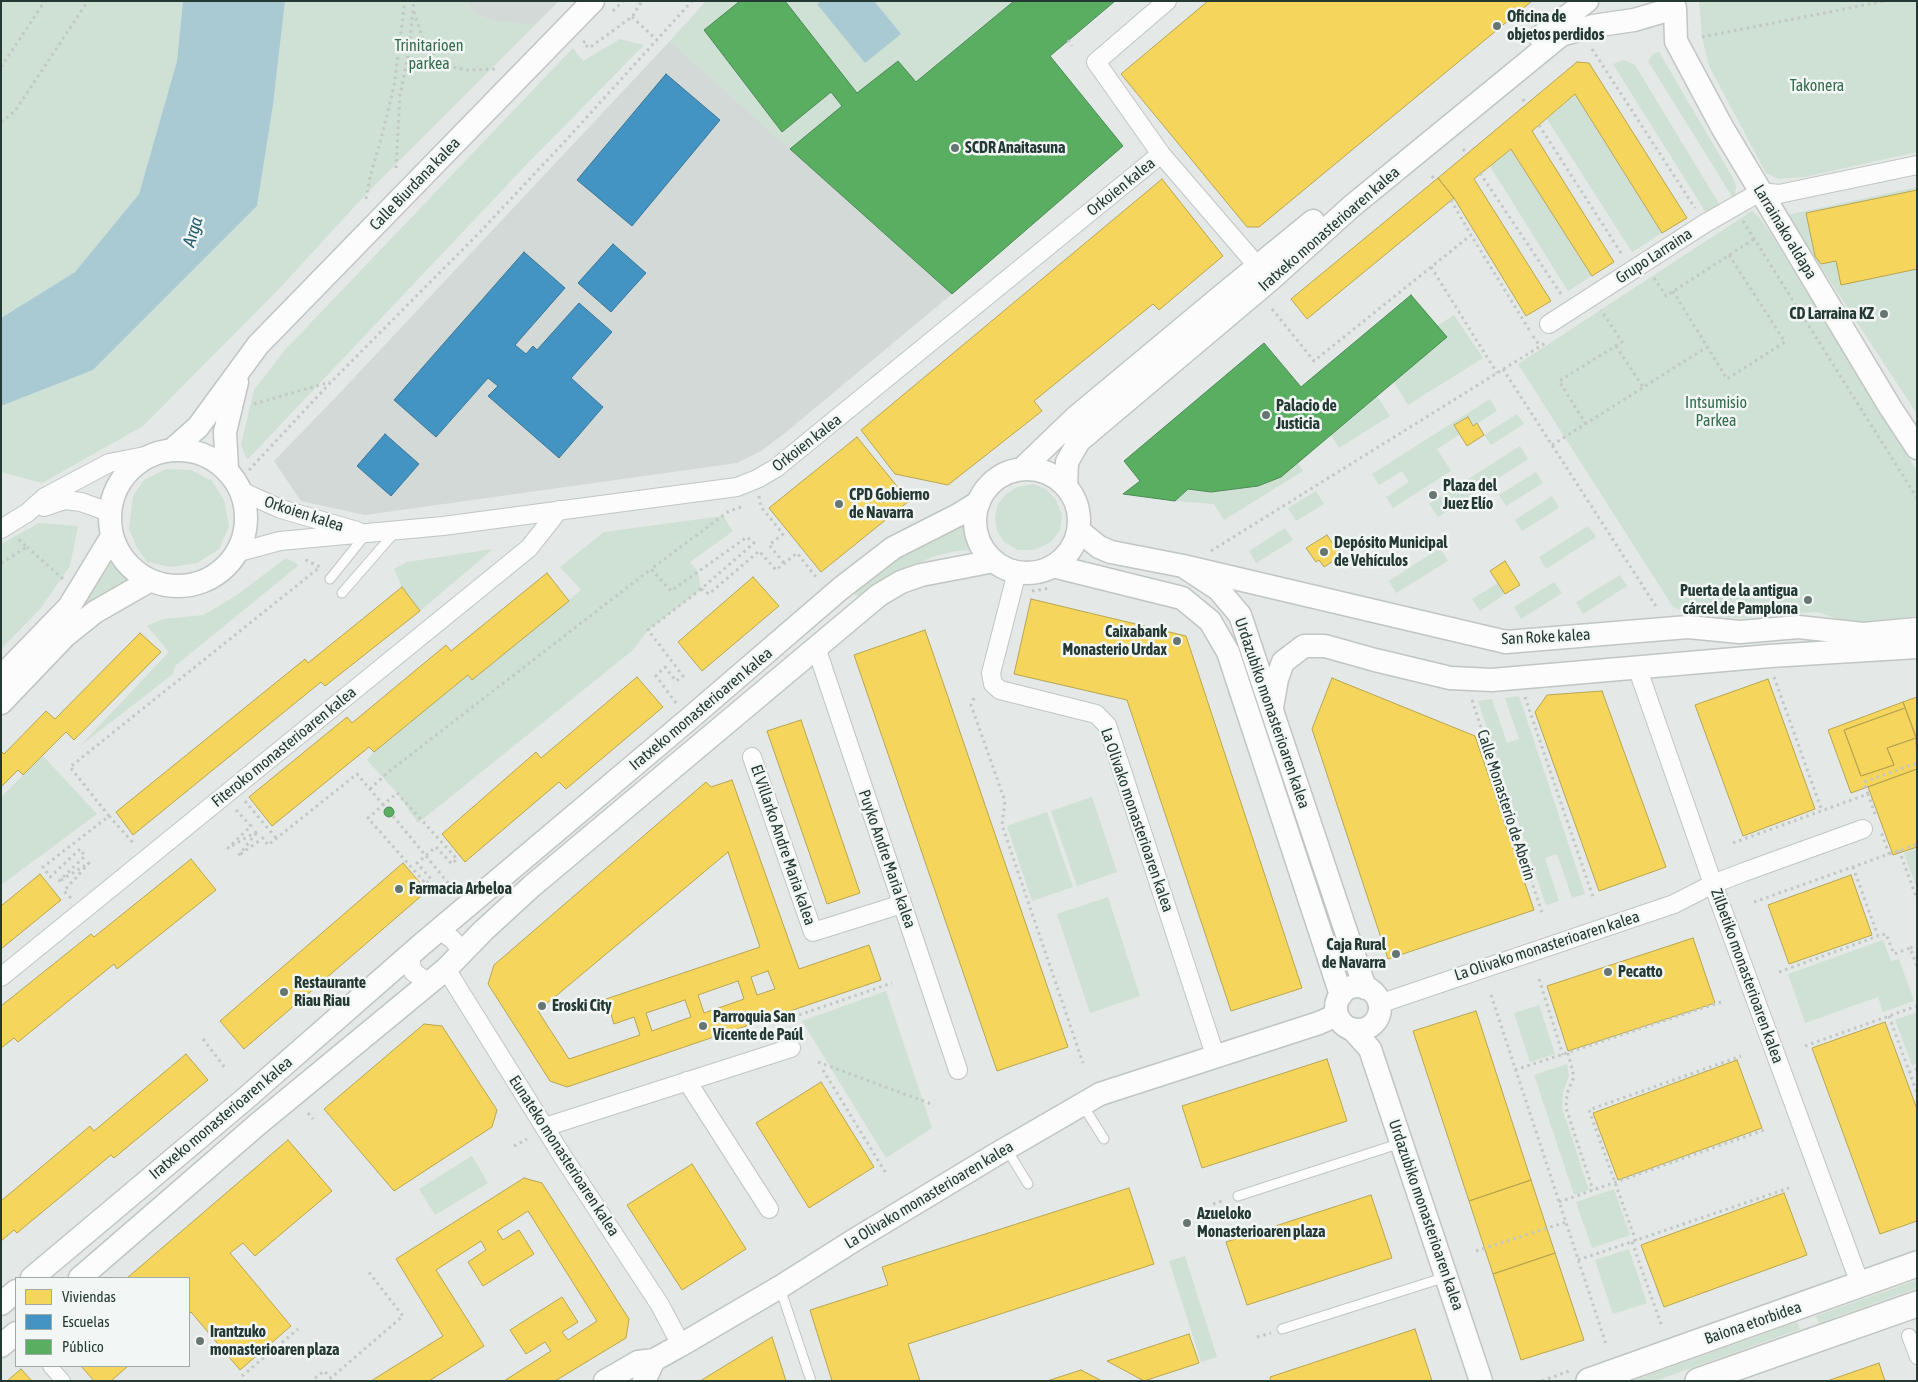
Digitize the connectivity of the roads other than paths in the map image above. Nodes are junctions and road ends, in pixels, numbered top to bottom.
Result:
1 (1167, 1) edge
2 (1586, 1) edge
3 (1653, 1) edge
4 (1675, 3) edge
5 (601, 8) edge
6 (1634, 20) junction
7 (1676, 41) junction
8 (1161, 154) junction
9 (1917, 165) edge
10 (1760, 192) junction
11 (1264, 273) junction
12 (1549, 324) dead end
13 (240, 369) junction
14 (1917, 448) edge
15 (173, 449) junction
16 (150, 455) junction
17 (238, 469) junction
18 (1022, 469) junction
19 (1066, 487) junction
20 (243, 492) junction
21 (978, 502) junction
22 (559, 510) junction
23 (109, 512) junction
24 (27, 513) junction
25 (1, 530) edge
26 (1078, 530) junction
27 (395, 532) junction
28 (367, 534) junction
29 (111, 538) junction
30 (239, 552) junction
31 (994, 561) junction
32 (1183, 566) junction
33 (1055, 577) junction
34 (330, 579) dead end
35 (149, 581) junction
36 (1021, 582) junction
37 (342, 593) dead end
38 (1917, 630) edge
39 (816, 647) junction
40 (1917, 647) edge
41 (1637, 667) junction
42 (1, 677) edge
43 (1, 703) edge
44 (1272, 708) junction
45 (752, 757) dead end
46 (1863, 829) dead end
47 (1714, 884) junction
48 (902, 904) junction
49 (436, 932) junction
50 (409, 955) junction
51 (445, 969) junction
52 (1, 977) edge
53 (1373, 1005) junction
54 (1343, 1013) junction
55 (791, 1048) dead end
56 (1370, 1049) junction
57 (1215, 1055) junction
58 (958, 1070) dead end
59 (687, 1081) junction
60 (1082, 1104) junction
61 (545, 1127) junction
62 (1104, 1139) dead end
63 (1401, 1143) junction
64 (1006, 1148) junction
65 (1028, 1184) dead end
66 (1238, 1196) dead end
67 (769, 1209) dead end
68 (1917, 1264) edge
69 (1446, 1276) junction
70 (33, 1277) edge
71 (81, 1277) edge
72 (1860, 1284) junction
73 (780, 1287) junction
74 (15, 1292) edge
75 (1, 1304) edge
76 (1917, 1304) edge
77 (1282, 1329) dead end
78 (15, 1334) edge
79 (1909, 1336) dead end
80 (681, 1345) junction
81 (1, 1346) edge
82 (1917, 1357) edge
83 (654, 1360) junction
84 (51, 1367) edge
85 (63, 1381) edge
86 (605, 1381) edge
87 (644, 1381) edge
88 (811, 1381) edge
89 (1482, 1381) edge
90 (1589, 1381) edge
91 (1698, 1381) edge

1 - 8 street
2 - 11 street, Iratxeko monasterioaren kalea
3 - 4 street
4 - 6 street, Iratxeko monasterioaren kalea
4 - 7 street, Larrainako aldapa
5 - 13 street, Calle Biurdana kalea
6 - 7 street
6 - 11 street, Iratxeko monasterioaren kalea
7 - 10 street, Larrainako aldapa
8 - 11 street
8 - 22 street, Orkoien kalea
9 - 10 street
10 - 12 street, Grupo Larraina
10 - 14 street, Larrainako aldapa
11 - 18 street, Iratxeko monasterioaren kalea
11 - 19 street, Iratxeko monasterioaren kalea
13 - 15 street, Calle Biurdana kalea
13 - 17 street, Calle Biurdana kalea
15 - 16 street
15 - 17 street
16 - 23 street
16 - 24 street
17 - 20 street
18 - 19 street
18 - 21 street
19 - 26 street
20 - 28 street, Orkoien kalea
20 - 30 street
21 - 31 street
21 - 49 street, Iratxeko monasterioaren kalea
22 - 27 street, Orkoien kalea
22 - 52 street, Fiteroko monasterioaren kalea
23 - 24 street
23 - 29 street
24 - 25 street
26 - 32 street, Urdazubiko monasterioaren kalea
26 - 33 street
27 - 28 street, Orkoien kalea
27 - 37 lane
28 - 30 street, Orkoien kalea
28 - 34 lane
29 - 35 street
29 - 42 street
30 - 35 street
31 - 36 street
31 - 39 street, Iratxeko monasterioaren kalea
32 - 38 street, San Roke kalea
32 - 44 street, Urdazubiko monasterioaren kalea
33 - 36 street
33 - 54 street, Urdazubiko monasterioaren kalea
35 - 43 street
36 - 57 street, La Olivako monasterioaren kalea
39 - 48 street, Puyko Andre Maria kalea
39 - 51 street, Iratxeko monasterioaren kalea
40 - 41 street
41 - 44 street
41 - 47 street, Zilbetiko monasterioaren kalea
44 - 53 street, Urdazubiko monasterioaren kalea
45 - 48 street, El Villarko Andre Maria kalea
46 - 47 street, La Olivako monasterioaren kalea
47 - 53 street, La Olivako monasterioaren kalea
47 - 72 street, Zilbetiko monasterioaren kalea
48 - 58 street, Puyko Andre Maria kalea
49 - 50 street, Iratxeko monasterioaren kalea
49 - 51 street
50 - 51 street
50 - 70 street, Iratxeko monasterioaren kalea
51 - 61 street, Eunateko monasterioaren kalea
51 - 71 street, Iratxeko monasterioaren kalea
53 - 54 street
53 - 54 street
53 - 56 street, Urdazubiko monasterioaren kalea
54 - 56 street, Urdazubiko monasterioaren kalea
54 - 57 street, La Olivako monasterioaren kalea
55 - 59 street
56 - 63 street, Urdazubiko monasterioaren kalea
57 - 60 street, La Olivako monasterioaren kalea
59 - 61 street
59 - 67 street
60 - 62 lane
60 - 64 street, La Olivako monasterioaren kalea
61 - 80 street, Eunateko monasterioaren kalea
63 - 66 lane
63 - 69 street, Urdazubiko monasterioaren kalea
64 - 65 lane
64 - 73 street, La Olivako monasterioaren kalea
68 - 72 main road, Baiona etorbidea
69 - 77 lane
69 - 89 street, Urdazubiko monasterioaren kalea
72 - 90 main road, Baiona etorbidea
73 - 80 street, La Olivako monasterioaren kalea
73 - 88 lane
74 - 75 street
76 - 91 main road
78 - 81 street
79 - 82 street
80 - 83 street, La Olivako monasterioaren kalea
83 - 86 street, La Olivako monasterioaren kalea
83 - 87 street
84 - 85 street

